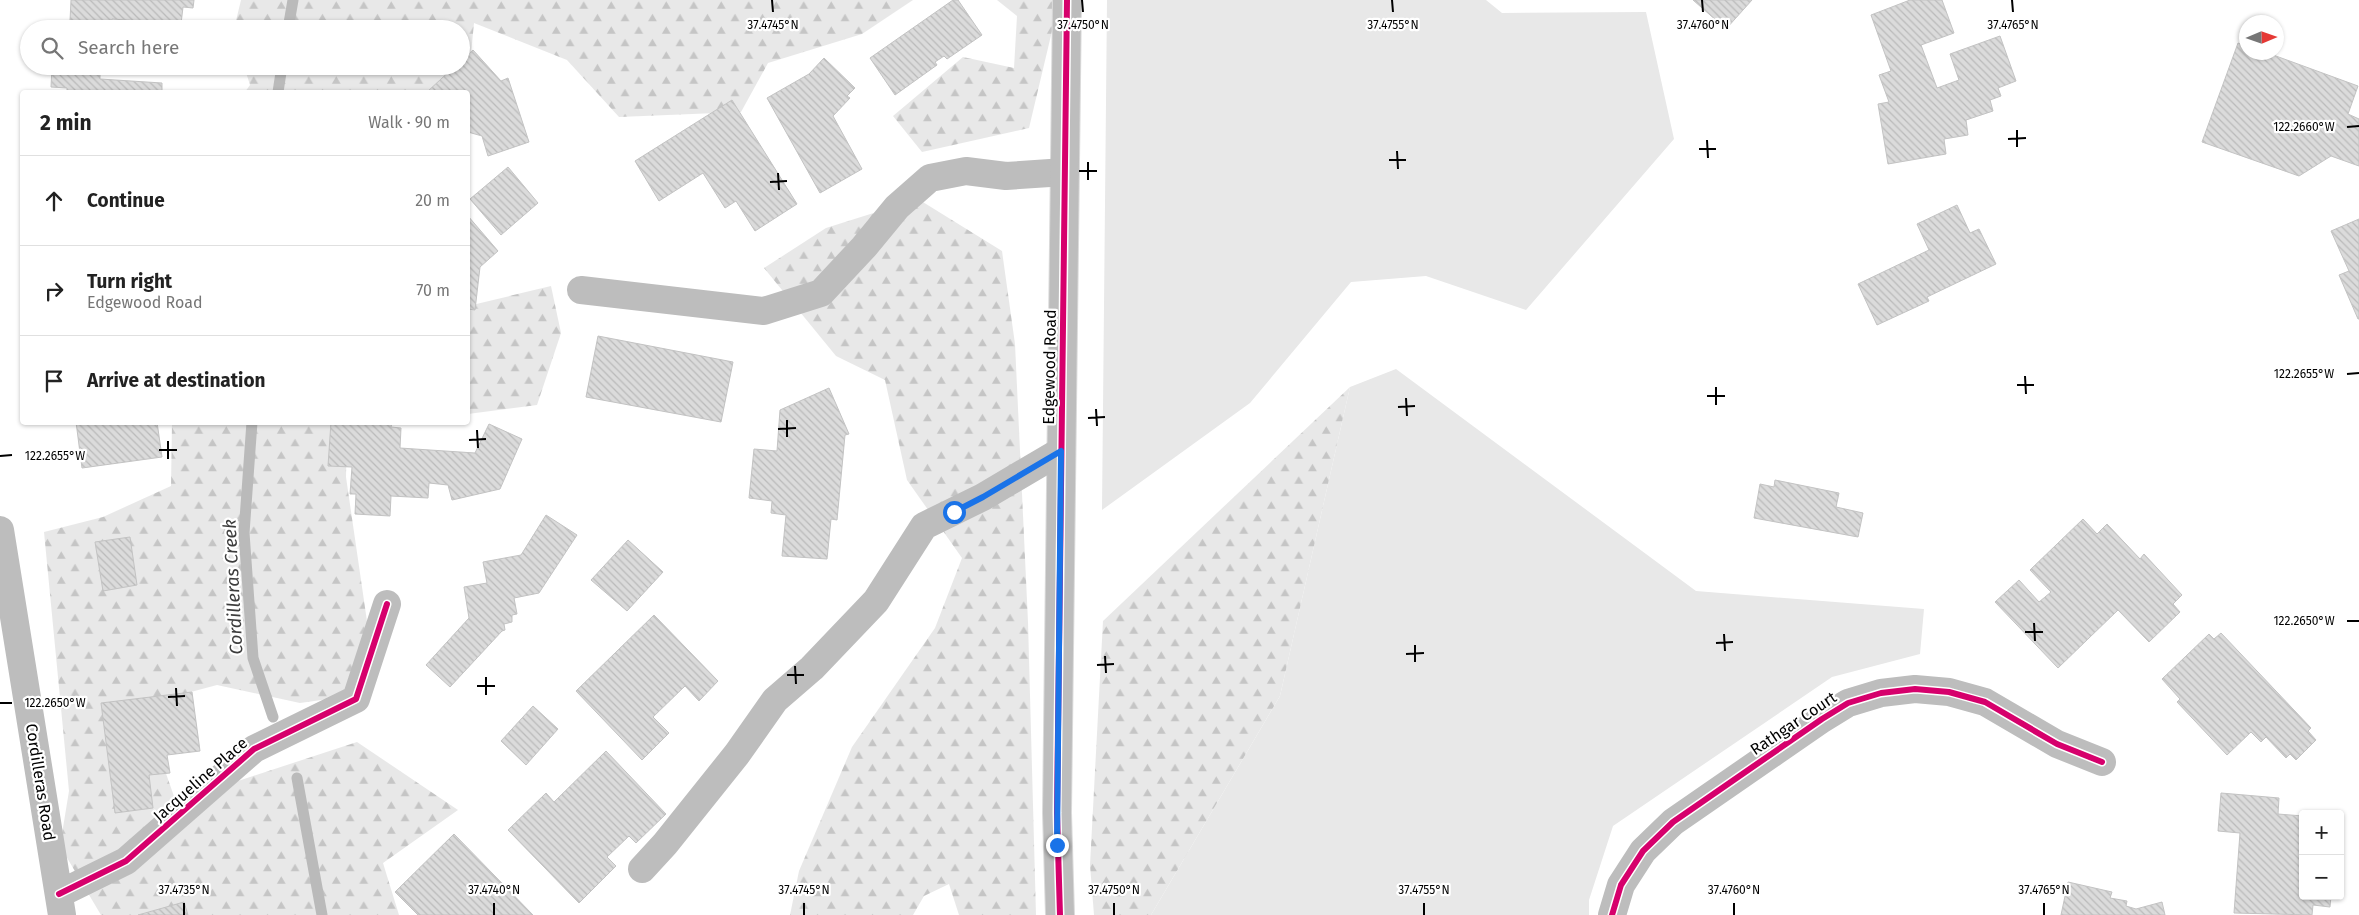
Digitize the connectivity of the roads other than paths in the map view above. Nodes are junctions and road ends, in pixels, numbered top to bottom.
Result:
1 (1067, 0) edge
2 (1065, 172) junction
3 (581, 290) dead end
4 (1061, 451) junction
5 (0, 530) edge
6 (387, 604) dead end
7 (2102, 762) dead end
8 (642, 869) dead end
9 (61, 905) edge
10 (1060, 915) edge
11 (1612, 915) edge

1 - 2 street, Edgewood Road
2 - 3 street
2 - 4 street, Edgewood Road
4 - 8 street
4 - 10 street, Edgewood Road
5 - 9 street, Cordilleras Road
6 - 9 street, Jacqueline Place
7 - 11 street, Rathgar Court

